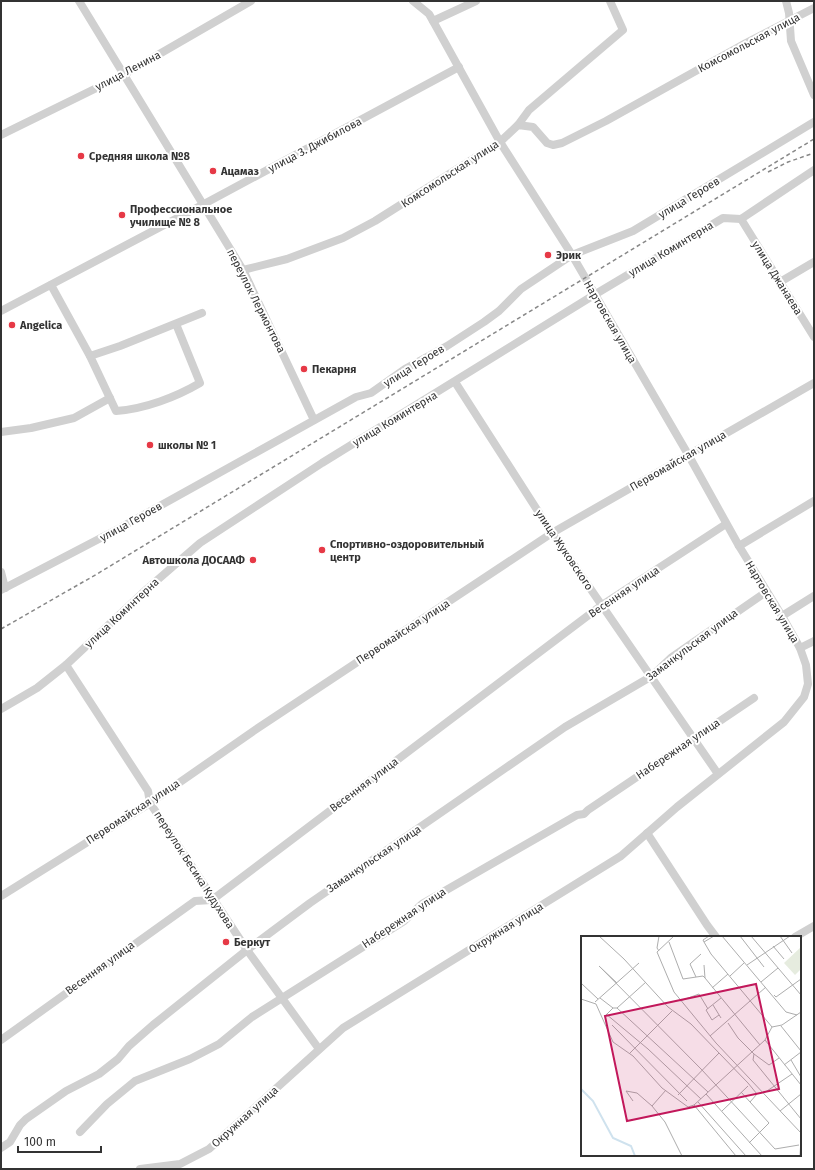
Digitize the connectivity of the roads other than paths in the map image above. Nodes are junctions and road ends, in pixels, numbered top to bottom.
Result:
1 (79, 1) edge
2 (251, 1) edge
3 (413, 1) edge
4 (476, 1) edge
5 (610, 1) edge
6 (786, 1) edge
7 (814, 8) edge
8 (433, 21) junction
9 (790, 21) junction
10 (459, 67) junction
11 (124, 75) junction
12 (814, 95) edge
13 (814, 122) edge
14 (518, 125) junction
15 (1, 135) edge
16 (500, 142) junction
17 (814, 170) edge
18 (204, 204) junction
19 (741, 219) junction
20 (572, 255) junction
21 (814, 262) edge
22 (243, 270) junction
23 (780, 282) junction
24 (51, 285) junction
25 (594, 295) junction
26 (1, 311) edge
27 (202, 313) dead end
28 (176, 324) junction
29 (814, 337) edge
30 (90, 356) junction
31 (455, 382) junction
32 (814, 383) edge
33 (110, 398) junction
34 (314, 420) junction
35 (1, 432) edge
36 (689, 456) junction
37 (814, 501) edge
38 (726, 524) junction
39 (552, 533) junction
40 (739, 546) junction
41 (1, 572) edge
42 (3, 589) edge
43 (766, 592) junction
44 (814, 596) edge
45 (602, 605) junction
46 (782, 616) junction
47 (814, 641) edge
48 (800, 648) junction
49 (66, 665) junction
50 (652, 676) junction
51 (754, 698) dead end
52 (1, 709) edge
53 (694, 738) junction
54 (718, 774) junction
55 (150, 803) junction
56 (647, 833) junction
57 (1, 896) edge
58 (212, 900) junction
59 (814, 926) edge
60 (715, 936) edge
61 (797, 936) edge
62 (246, 950) junction
63 (282, 999) junction
64 (1, 1040) edge
65 (319, 1050) junction
66 (80, 1132) dead end
67 (1, 1148) edge
68 (140, 1169) edge

1 - 11 street, переулок Лермонтова
2 - 11 street, улица Ленина
3 - 8 street, Нартовская улица
4 - 8 street
5 - 14 street
6 - 9 street
7 - 9 street, Комсомольская улица
8 - 10 street, Нартовская улица
9 - 12 street
9 - 14 street, Комсомольская улица
10 - 16 street, Нартовская улица
10 - 18 street, улица З. Джибилова
11 - 15 street, улица Ленина
11 - 18 street, переулок Лермонтова
13 - 20 street, улица Героев
14 - 16 street, Комсомольская улица
16 - 20 street, Нартовская улица
16 - 22 street, Комсомольская улица
17 - 19 street
18 - 22 street, переулок Лермонтова
18 - 24 street, улица З. Джибилова
19 - 23 street, улица Джанаева
19 - 25 street, улица Коминтерна
20 - 25 street, Нартовская улица
20 - 34 street, улица Героев
21 - 23 street
22 - 34 street, переулок Лермонтова
23 - 29 street, улица Джанаева
24 - 26 street, улица З. Джибилова
24 - 30 street
25 - 31 street, улица Коминтерна
25 - 36 street, Нартовская улица
27 - 28 street
28 - 30 street
28 - 33 street
30 - 33 street
31 - 39 street, улица Жуковского
31 - 49 street, улица Коминтерна
32 - 36 street, Первомайская улица
33 - 35 street
34 - 42 street, улица Героев
36 - 38 street, Нартовская улица
36 - 39 street, Первомайская улица
37 - 40 street
38 - 40 street, Нартовская улица
38 - 45 street, Весенняя улица
39 - 45 street, улица Жуковского
39 - 55 street, Первомайская улица
40 - 43 street, Нартовская улица
41 - 42 street
43 - 46 street, Нартовская улица
43 - 50 street, Заманкульская улица
44 - 46 street
45 - 50 street, улица Жуковского
45 - 58 street, Весенняя улица
46 - 48 street, Нартовская улица
47 - 48 street
48 - 54 street, Окружная улица
49 - 52 street, улица Коминтерна
49 - 55 street, переулок Бесика Кудухова
50 - 53 street, улица Жуковского
50 - 62 street, Заманкульская улица
51 - 53 street, Набережная улица
53 - 54 street, улица Жуковского
53 - 63 street, Набережная улица
54 - 56 street, Окружная улица
55 - 57 street, Первомайская улица
55 - 58 street, переулок Бесика Кудухова
56 - 60 street
56 - 65 street, Окружная улица
58 - 62 street, переулок Бесика Кудухова
58 - 64 street, Весенняя улица
59 - 61 street
62 - 63 street, переулок Бесика Кудухова
62 - 67 street, Заманкульская улица
63 - 65 street, переулок Бесика Кудухова
63 - 66 street, Набережная улица
65 - 68 street, Окружная улица

